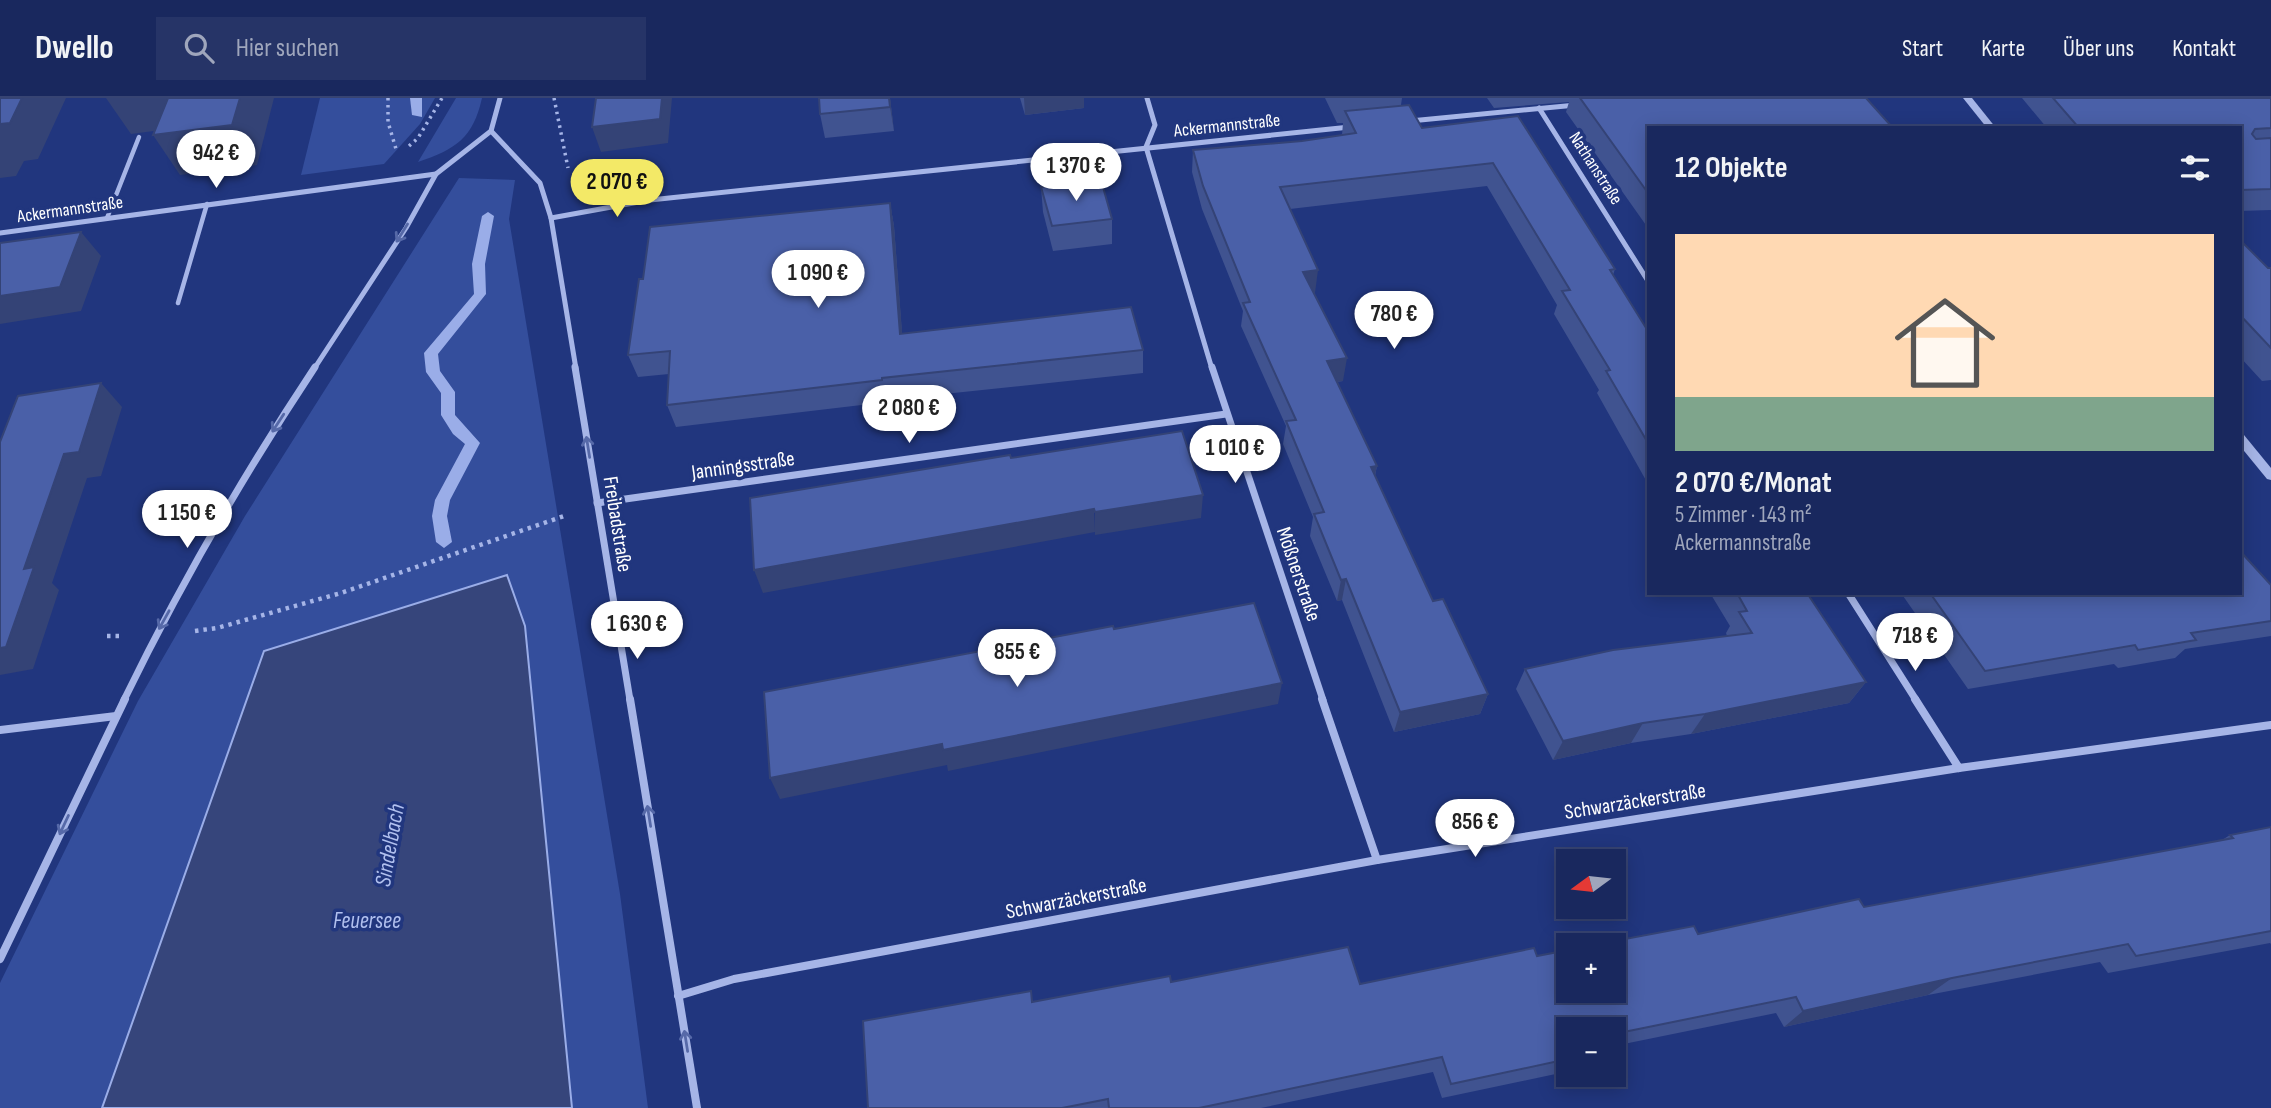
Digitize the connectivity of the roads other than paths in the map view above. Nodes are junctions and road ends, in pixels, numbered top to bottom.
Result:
1 (500, 98) edge
2 (1147, 98) edge
3 (1967, 98) edge
4 (1578, 105) dead end
5 (1539, 108) junction
6 (1403, 122) edge
7 (1363, 126) edge
8 (1990, 126) edge
9 (491, 131) junction
10 (139, 137) dead end
11 (1146, 147) junction
12 (436, 174) junction
13 (207, 204) junction
14 (107, 218) junction
15 (551, 218) junction
16 (0, 233) edge
17 (1647, 279) edge
18 (177, 303) dead end
19 (1226, 414) junction
20 (2242, 440) edge
21 (2271, 476) edge
22 (597, 503) junction
23 (1849, 595) edge
24 (116, 716) junction
25 (2271, 725) edge
26 (0, 730) edge
27 (1959, 768) junction
28 (1377, 860) junction
29 (0, 959) edge
30 (678, 996) junction
31 (697, 1108) edge

1 - 9 street
2 - 11 street, Mößnerstraße
3 - 8 street
4 - 5 street
5 - 6 street
5 - 17 street, Nathanstraße
7 - 11 street, Ackermannstraße
9 - 12 street
9 - 15 street, Freibadstraße
10 - 14 lane
11 - 15 street, Ackermannstraße
11 - 19 street, Mößnerstraße
12 - 13 street, Ackermannstraße
12 -> 24 street
13 - 14 street, Ackermannstraße
13 - 18 lane
14 - 16 street, Ackermannstraße
22 -> 15 street, Freibadstraße
19 - 22 street, Janningsstraße
19 - 28 street, Mößnerstraße
20 - 21 street
30 -> 22 street, Freibadstraße
23 - 27 street
24 - 26 street
24 -> 29 street
25 - 27 street, Schwarzäckerstraße
27 - 28 street, Schwarzäckerstraße
28 - 30 street, Schwarzäckerstraße
31 -> 30 street, Freibadstraße

